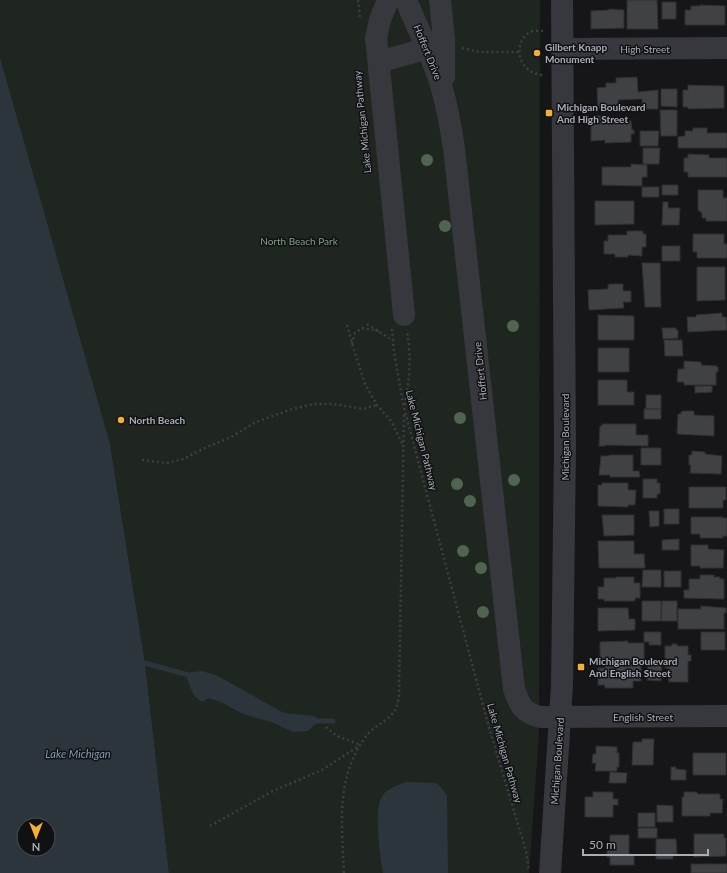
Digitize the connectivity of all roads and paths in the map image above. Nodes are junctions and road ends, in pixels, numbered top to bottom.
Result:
1 (358, 0) edge
2 (388, 0) edge
3 (406, 0) edge
4 (440, 0) edge
5 (562, 0) edge
6 (360, 23) dead end
7 (543, 31) dead end
8 (436, 43) junction
9 (727, 48) edge
10 (562, 49) junction
11 (520, 52) junction
12 (379, 62) junction
13 (543, 74) dead end
14 (398, 320) junction
15 (367, 324) dead end
16 (347, 325) dead end
17 (379, 331) junction
18 (393, 340) junction
19 (352, 345) junction
20 (377, 405) junction
21 (404, 408) junction
22 (404, 446) junction
23 (142, 460) dead end
24 (727, 716) edge
25 (560, 717) junction
26 (326, 727) dead end
27 (361, 745) junction
28 (210, 826) dead end
29 (344, 873) edge
30 (530, 873) edge
31 (550, 873) edge

1 - 6 path
2 - 12 street
3 - 8 street, Hoffert Drive
4 - 8 street
5 - 10 street, Michigan Boulevard
7 - 11 path
8 - 11 path
8 - 12 street
8 - 25 street, Hoffert Drive
9 - 10 street, High Street
10 - 25 street, Michigan Boulevard
11 - 13 path
12 - 14 street
14 - 18 path, Lake Michigan Pathway
14 - 21 path
15 - 17 path
16 - 19 path
17 - 18 path
17 - 19 path
18 - 21 path, Lake Michigan Pathway
19 - 20 path
20 - 22 path
20 - 23 path
21 - 22 path
21 - 30 path, Lake Michigan Pathway
22 - 27 path
24 - 25 street, English Street
25 - 31 street, Michigan Boulevard
26 - 27 path
27 - 28 path
27 - 29 path

